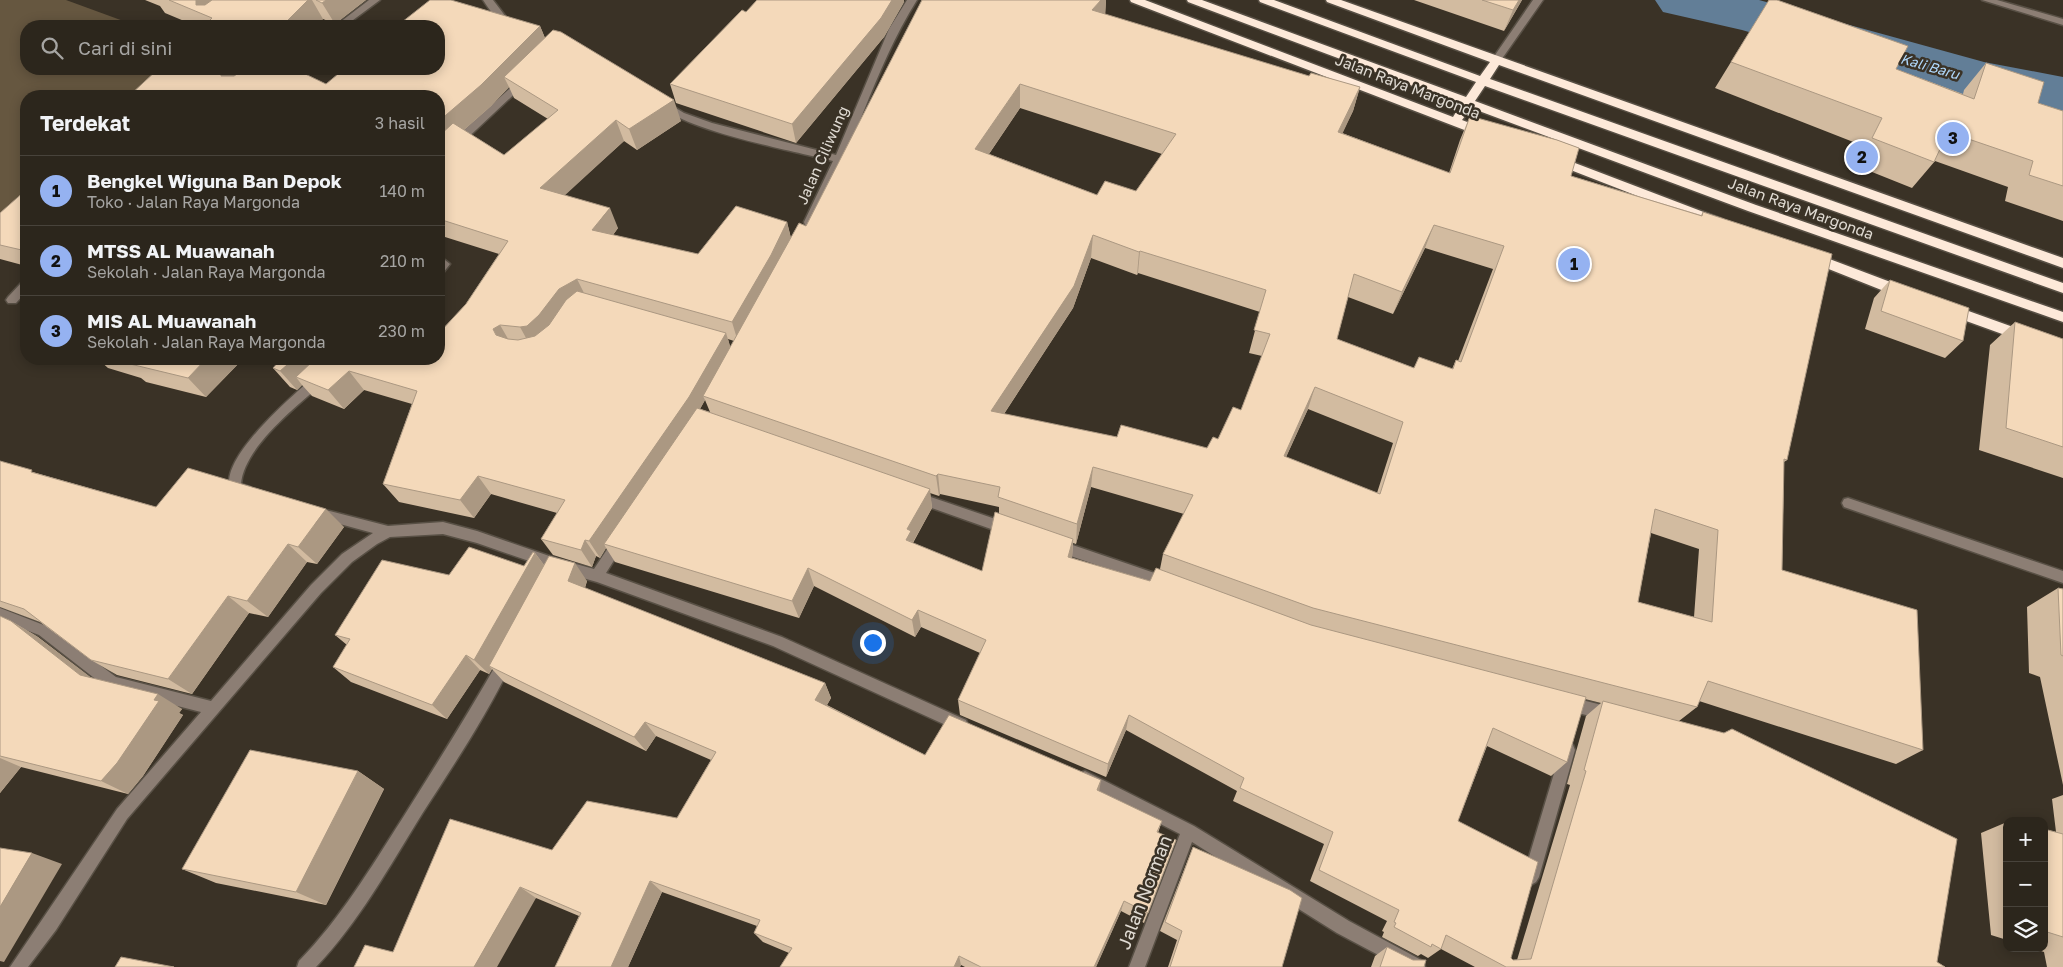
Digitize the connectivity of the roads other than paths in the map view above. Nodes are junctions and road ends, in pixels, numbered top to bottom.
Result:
1 (375, 0) edge
2 (488, 0) edge
3 (912, 0) edge
4 (1135, 0) edge
5 (1192, 0) edge
6 (1264, 0) edge
7 (1331, 0) edge
8 (1538, 0) edge
9 (1987, 0) edge
10 (347, 20) edge
11 (2063, 22) edge
12 (519, 28) edge
13 (1496, 61) junction
14 (528, 76) edge
15 (1484, 81) junction
16 (655, 96) edge
17 (1469, 103) junction
18 (1455, 122) junction
19 (1493, 136) edge
20 (445, 153) edge
21 (1539, 154) edge
22 (839, 159) junction
23 (1726, 225) edge
24 (805, 230) edge
25 (1800, 253) edge
26 (2063, 263) edge
27 (2063, 288) edge
28 (20, 292) edge
29 (1920, 299) edge
30 (12, 300) dead end
31 (1938, 305) edge
32 (2063, 318) edge
33 (2063, 350) edge
34 (335, 365) edge
35 (902, 491) edge
36 (263, 496) edge
37 (1848, 504) dead end
38 (308, 510) edge
39 (388, 532) junction
40 (1018, 532) edge
41 (625, 535) edge
42 (1046, 542) edge
43 (597, 576) junction
44 (2063, 577) edge
45 (1182, 589) edge
46 (0, 614) edge
47 (512, 650) edge
48 (1551, 699) edge
49 (1580, 706) junction
50 (214, 708) junction
51 (1618, 716) edge
52 (974, 730) edge
53 (1073, 772) edge
54 (1188, 831) junction
55 (1526, 892) edge
56 (18, 967) edge
57 (305, 967) edge
58 (1137, 967) edge
59 (1417, 967) edge

1 - 10 street
2 - 12 street
3 - 22 street, Jalan Ciliwung
4 - 18 highway, Jalan Raya Margonda
5 - 17 highway, Jalan Raya Margonda
6 - 15 highway, Jalan Raya Margonda
7 - 13 highway
8 - 13 street
9 - 11 street
13 - 15 highway
13 - 26 highway
14 - 20 street
15 - 17 highway
15 - 27 highway, Jalan Raya Margonda
16 - 22 street
17 - 18 highway
17 - 32 highway, Jalan Raya Margonda
18 - 19 highway, Jalan Raya Margonda
21 - 23 highway
22 - 24 street, Jalan Ciliwung
25 - 29 highway
28 - 30 street
31 - 33 highway
34 - 36 street
35 - 40 street
37 - 44 street
38 - 39 street
39 - 43 street
39 - 50 street
41 - 43 street
42 - 45 street
43 - 52 street
46 - 50 street
47 - 57 street
48 - 49 street
49 - 51 street
49 - 55 street
50 - 56 street
53 - 54 street
54 - 58 street, Jalan Norman
54 - 59 street

